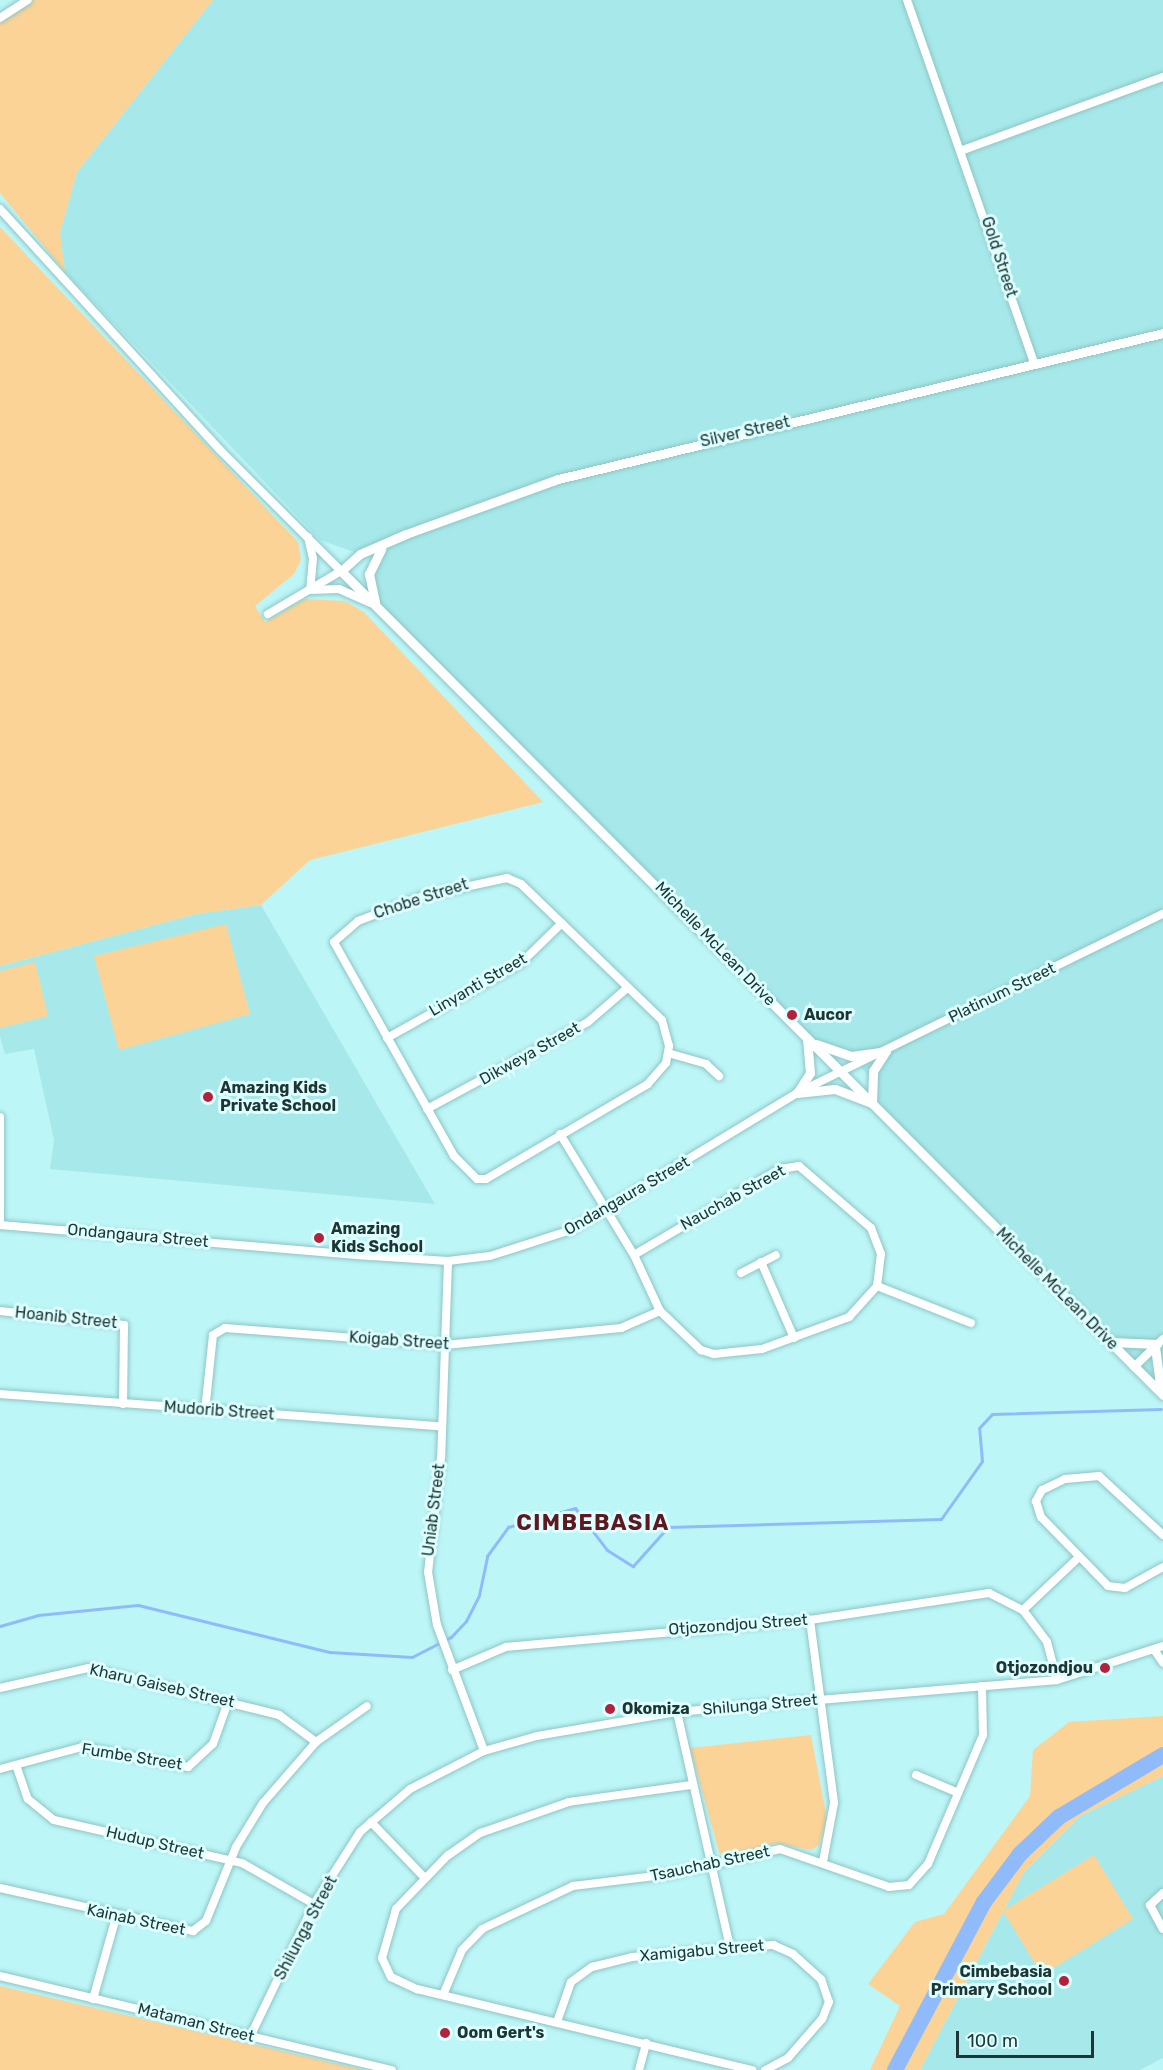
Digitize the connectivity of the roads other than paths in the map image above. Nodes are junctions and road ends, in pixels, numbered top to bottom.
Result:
1 (28, 0) edge
2 (907, 0) edge
3 (0, 18) edge
4 (1163, 77) edge
5 (963, 150) junction
6 (0, 209) edge
7 (1163, 333) edge
8 (1034, 363) junction
9 (307, 535) junction
10 (387, 543) junction
11 (341, 571) junction
12 (310, 590) junction
13 (376, 606) junction
14 (268, 614) dead end
15 (1163, 914) edge
16 (562, 923) junction
17 (626, 989) junction
18 (387, 1038) junction
19 (806, 1038) junction
20 (886, 1051) junction
21 (668, 1053) junction
22 (840, 1072) junction
23 (719, 1076) dead end
24 (797, 1093) junction
25 (872, 1103) junction
26 (427, 1109) junction
27 (0, 1118) edge
28 (560, 1134) junction
29 (607, 1209) junction
30 (0, 1222) edge
31 (634, 1255) junction
32 (776, 1255) dead end
33 (448, 1261) junction
34 (761, 1262) junction
35 (741, 1273) dead end
36 (877, 1286) junction
37 (0, 1311) edge
38 (660, 1311) junction
39 (971, 1323) dead end
40 (794, 1338) junction
41 (1111, 1342) junction
42 (1158, 1343) edge
43 (445, 1345) junction
44 (1134, 1367) junction
45 (0, 1394) edge
46 (1162, 1394) edge
47 (123, 1404) junction
48 (205, 1411) junction
49 (439, 1426) junction
50 (1163, 1535) edge
51 (1079, 1557) junction
52 (1163, 1568) edge
53 (1023, 1610) junction
54 (810, 1620) junction
55 (1159, 1649) edge
56 (1163, 1663) edge
57 (452, 1670) junction
58 (1057, 1680) junction
59 (982, 1686) junction
60 (0, 1688) edge
61 (819, 1700) junction
62 (228, 1702) junction
63 (367, 1706) dead end
64 (676, 1712) junction
65 (316, 1742) junction
66 (484, 1751) junction
67 (16, 1765) junction
68 (0, 1769) edge
69 (916, 1775) dead end
70 (691, 1785) junction
71 (956, 1792) junction
72 (371, 1822) junction
73 (230, 1861) junction
74 (822, 1862) junction
75 (715, 1865) junction
76 (424, 1877) junction
77 (0, 1888) edge
78 (1163, 1893) edge
79 (315, 1904) junction
80 (116, 1917) junction
81 (1163, 1929) edge
82 (730, 1948) junction
83 (0, 1976) edge
84 (443, 1995) junction
85 (93, 1999) junction
86 (557, 2022) junction
87 (250, 2037) junction
88 (646, 2043) junction
89 (392, 2070) edge
90 (639, 2070) edge
91 (752, 2070) edge
92 (765, 2070) edge

1 - 3 street
2 - 5 street, Gold Street
4 - 5 street
5 - 8 street, Gold Street
6 - 9 street
7 - 8 street, Silver Street
8 - 10 street, Silver Street
9 - 11 street
9 - 12 street
10 - 11 street, Silver Street
10 - 13 street
11 - 12 street
11 - 13 street, Michelle McLean Drive
12 - 13 street
12 - 14 street
13 - 19 street, Michelle McLean Drive
15 - 20 street, Platinum Street
16 - 17 street, Chobe Street
16 - 18 street, Linyanti Street
16 - 18 street, Chobe Street
17 - 21 street, Chobe Street
17 - 26 street, Dikweya Street
18 - 26 street, Chobe Street
19 - 20 street
19 - 22 street, Michelle McLean Drive
19 - 24 street
20 - 22 street, Platinum Street
20 - 25 street
21 - 23 street
21 - 28 street, Chobe Street
22 - 24 street, Ondangaura Street
22 - 25 street, Michelle McLean Drive
24 - 25 street
24 - 29 street, Ondangaura Street
25 - 41 street, Michelle McLean Drive
26 - 28 street, Chobe Street
27 - 30 street
28 - 29 street
29 - 31 street
29 - 33 street, Ondangaura Street
30 - 33 street, Ondangaura Street
31 - 36 street, Nauchab Street
31 - 38 street
32 - 34 street
33 - 43 street, Uniab Street
34 - 35 street
34 - 40 street
36 - 39 street
36 - 40 street
37 - 47 street, Hoanib Street
38 - 40 street
38 - 43 street, Koigab Street
41 - 42 street
41 - 44 street, Michelle McLean Drive
42 - 44 street
42 - 46 street
43 - 48 street, Koigab Street
43 - 49 street, Uniab Street
44 - 46 street, Michelle McLean Drive
45 - 47 street, Mudorib Street
47 - 48 street, Mudorib Street
48 - 49 street, Mudorib Street
49 - 57 street, Uniab Street
50 - 51 street
51 - 52 street
51 - 53 street
53 - 54 street, Otjozondjou Street
53 - 58 street
54 - 57 street, Otjozondjou Street
54 - 61 street
55 - 56 street
55 - 58 street, Shilunga Street
57 - 66 street, Uniab Street
58 - 59 street, Shilunga Street
59 - 61 street, Shilunga Street
59 - 71 street, Tsauchab Street
60 - 62 street, Kharu Gaiseb Street
61 - 64 street, Shilunga Street
61 - 74 street
62 - 65 street, Kharu Gaiseb Street
62 - 67 street, Fumbe Street
63 - 65 street, Kainab Street
64 - 66 street, Shilunga Street
64 - 70 street
65 - 73 street, Kainab Street
66 - 72 street, Shilunga Street
67 - 68 street, Fumbe Street
67 - 73 street, Hudup Street
69 - 71 street
70 - 75 street
70 - 76 street
71 - 74 street, Tsauchab Street
72 - 76 street
72 - 79 street, Shilunga Street
73 - 79 street, Hudup Street
73 - 80 street, Kainab Street
74 - 75 street, Tsauchab Street
75 - 82 street
75 - 84 street, Tsauchab Street
76 - 84 street
77 - 80 street, Kainab Street
78 - 81 street
79 - 87 street, Shilunga Street
80 - 85 street
82 - 86 street, Xamigabu Street
82 - 92 street, Xamigabu Street
83 - 85 street, Mataman Street
84 - 86 street
85 - 87 street, Mataman Street
86 - 88 street
87 - 89 street, Mataman Street
88 - 90 street
88 - 91 street

